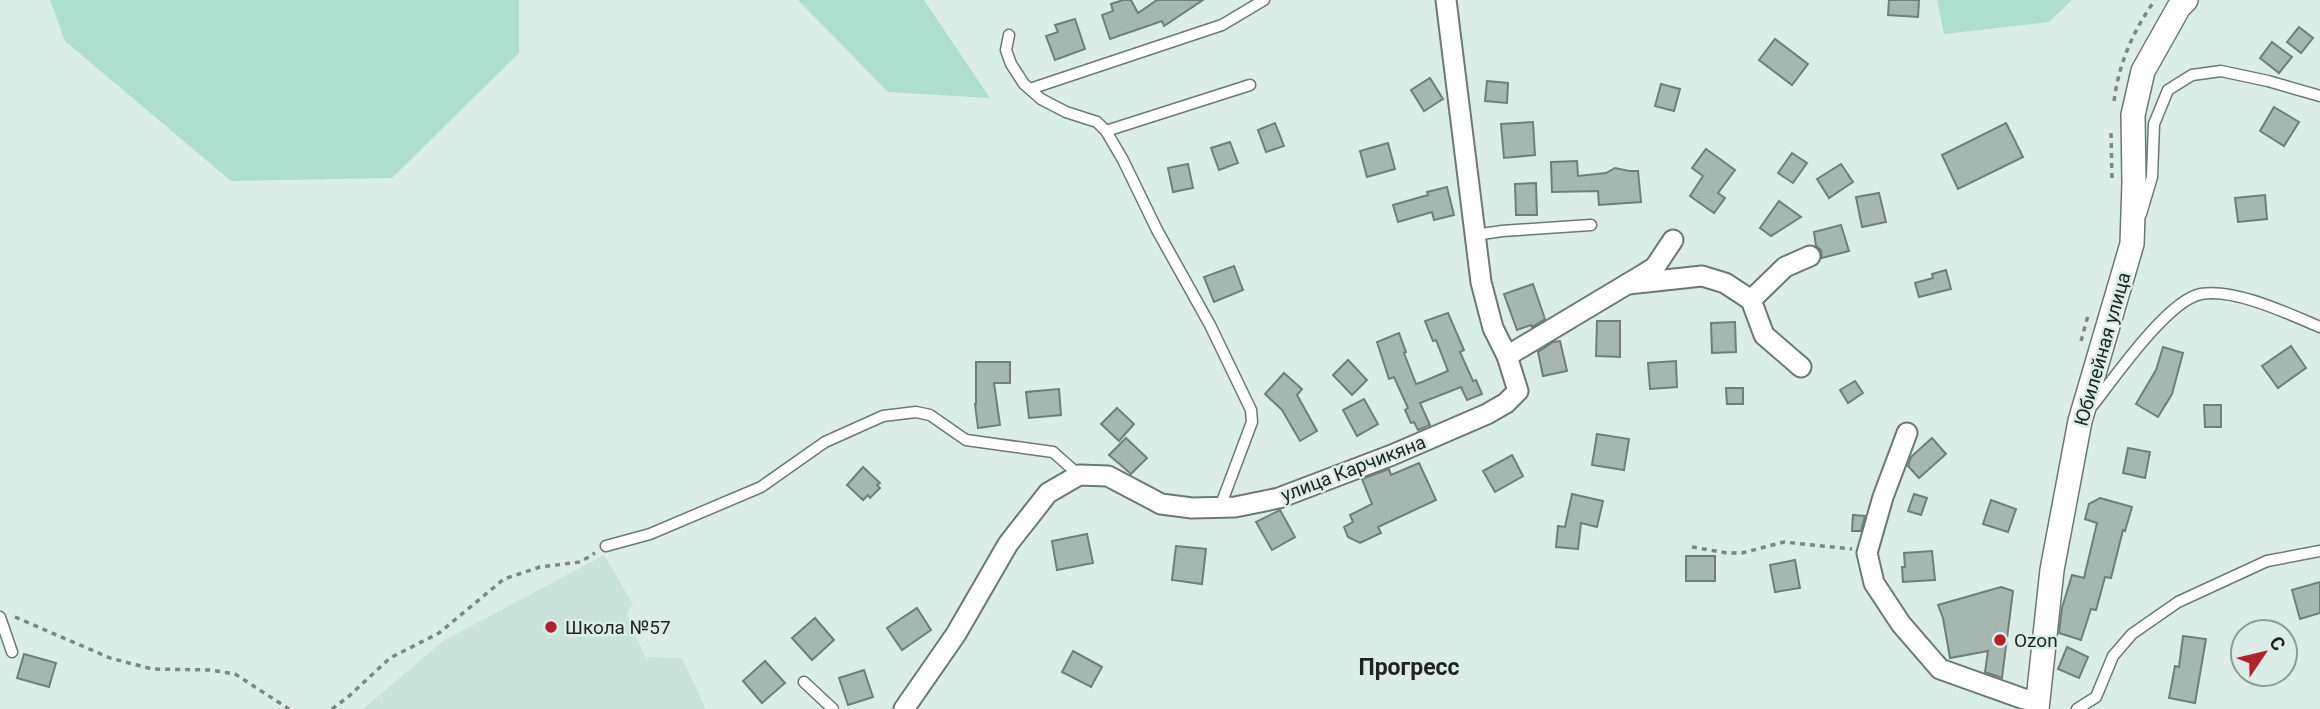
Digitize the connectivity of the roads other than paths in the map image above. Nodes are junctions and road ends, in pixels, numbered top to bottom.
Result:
1 (1264, 0) edge
2 (1446, 0) edge
3 (2186, 0) edge
4 (1009, 35) dead end
5 (1250, 85) dead end
6 (1030, 89) junction
7 (2320, 96) edge
8 (1106, 131) junction
9 (1591, 225) dead end
10 (1475, 235) junction
11 (1673, 240) dead end
12 (2132, 244) junction
13 (1810, 256) dead end
14 (1628, 284) junction
15 (1751, 300) junction
16 (2320, 327) edge
17 (1507, 356) junction
18 (1801, 367) dead end
19 (2080, 421) junction
20 (1907, 433) dead end
21 (1079, 475) junction
22 (1220, 507) junction
23 (606, 546) road end
24 (2320, 551) edge
25 (0, 617) edge
26 (12, 652) dead end
27 (804, 682) dead end
28 (2038, 704) edge
29 (833, 709) edge
30 (904, 709) edge
31 (2077, 709) edge

1 - 6 lane
2 - 10 street, улица Карчикяна
3 - 12 street, Юбилейная улица
4 - 6 lane
5 - 8 lane
6 - 8 lane
7 - 12 lane
8 - 22 lane
9 - 10 lane
10 - 17 street, улица Карчикяна
11 - 14 street
12 - 19 street, Юбилейная улица
13 - 15 street
14 - 15 street
14 - 17 street
15 - 18 street
16 - 19 lane
17 - 22 street, улица Карчикяна
19 - 28 street, Юбилейная улица
20 - 28 street
21 - 22 street, улица Карчикяна
21 - 23 lane
21 - 30 street
24 - 31 lane
25 - 26 lane
27 - 29 lane

